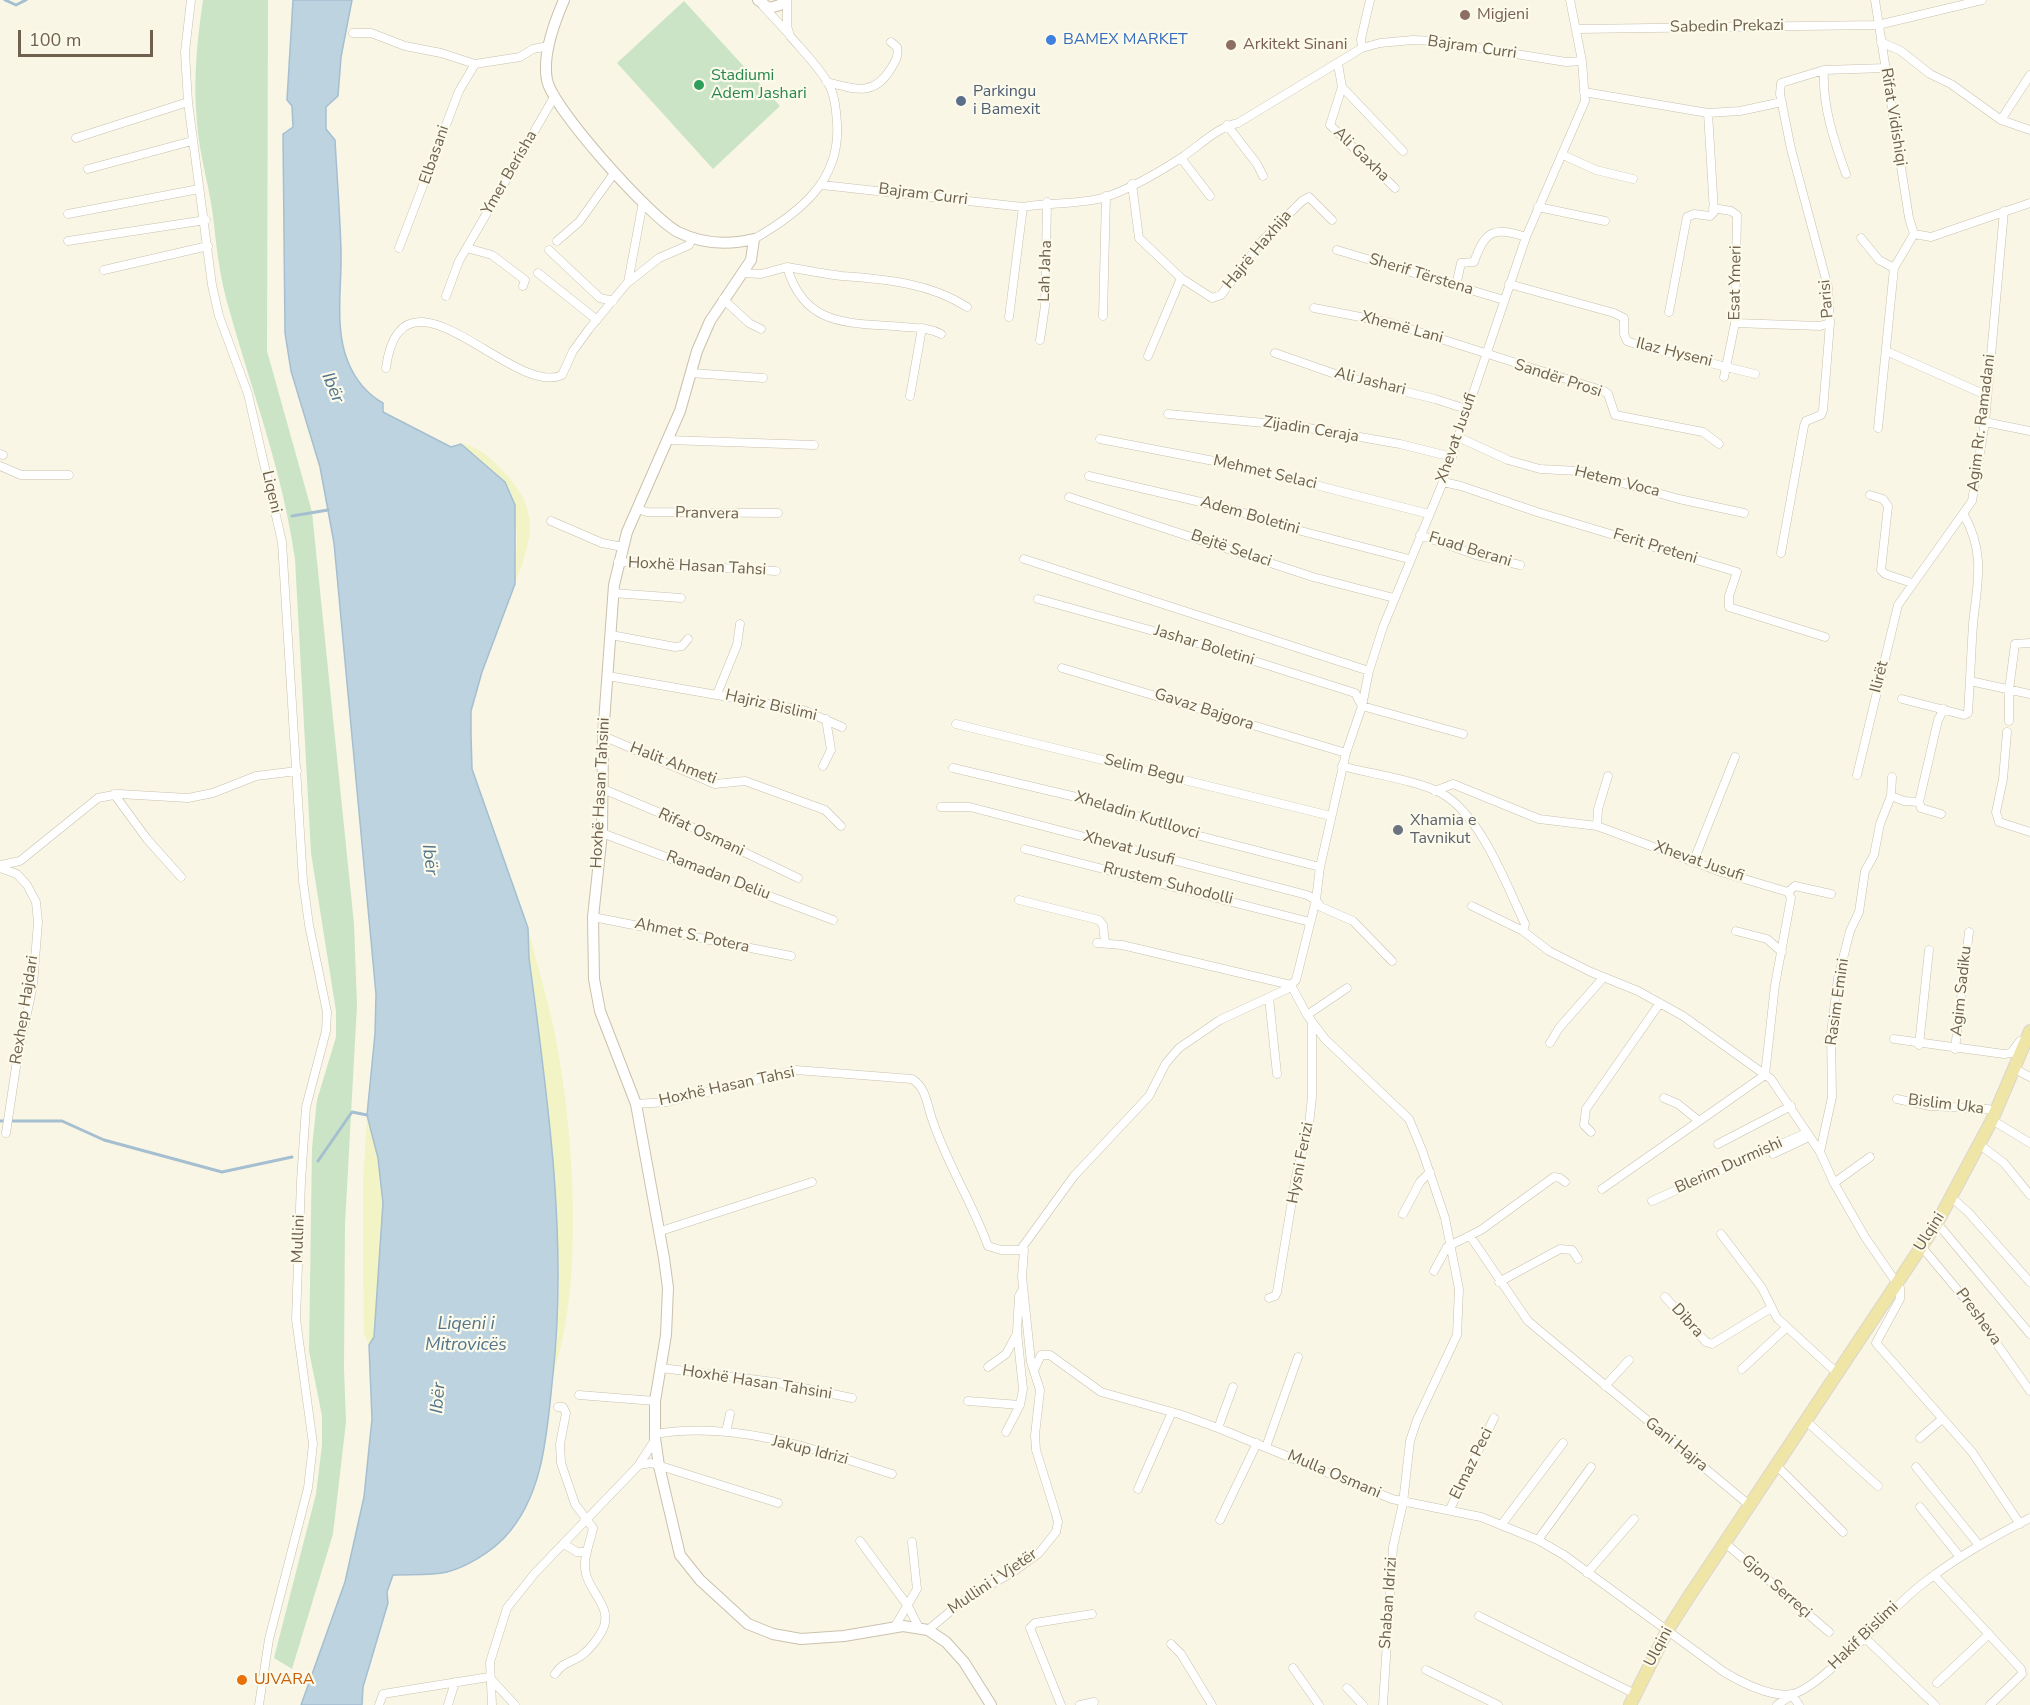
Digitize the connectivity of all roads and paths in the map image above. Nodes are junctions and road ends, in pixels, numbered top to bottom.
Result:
1 (191, 0) edge
2 (564, 0) edge
3 (758, 0) edge
4 (785, 0) edge
5 (1370, 0) edge
6 (1570, 0) edge
7 (1875, 0) edge
8 (1982, 0) edge
9 (1878, 25) junction
10 (1577, 29) junction
11 (353, 33) dead end
12 (790, 36) junction
13 (891, 42) dead end
14 (1881, 42) junction
15 (549, 46) junction
16 (1362, 48) junction
17 (1582, 61) junction
18 (474, 64) junction
19 (1338, 64) junction
20 (1886, 68) junction
21 (1824, 70) junction
22 (2030, 75) edge
23 (827, 82) junction
24 (1342, 87) junction
25 (1584, 92) junction
26 (553, 99) junction
27 (188, 102) junction
28 (1782, 102) junction
29 (1708, 113) junction
30 (2001, 120) junction
31 (1227, 125) junction
32 (2030, 130) edge
33 (76, 138) dead end
34 (192, 141) junction
35 (1403, 151) dead end
36 (1563, 155) junction
37 (1181, 158) junction
38 (88, 169) dead end
39 (615, 172) junction
40 (1846, 174) dead end
41 (1263, 176) dead end
42 (1633, 179) dead end
43 (1132, 184) junction
44 (822, 185) junction
45 (1395, 188) dead end
46 (199, 189) junction
47 (1106, 196) junction
48 (1210, 196) dead end
49 (643, 202) junction
50 (1047, 202) junction
51 (2030, 202) edge
52 (1023, 207) junction
53 (1538, 207) junction
54 (1713, 208) junction
55 (2004, 211) junction
56 (68, 214) dead end
57 (206, 220) junction
58 (1332, 220) dead end
59 (1605, 221) dead end
60 (1914, 234) junction
61 (693, 237) junction
62 (1526, 237) junction
63 (1861, 238) dead end
64 (754, 239) junction
65 (68, 241) dead end
66 (557, 241) dead end
67 (208, 246) junction
68 (399, 248) dead end
69 (467, 248) junction
70 (549, 250) dead end
71 (1337, 250) dead end
72 (787, 267) junction
73 (1894, 268) junction
74 (104, 270) dead end
75 (538, 273) dead end
76 (743, 273) junction
77 (1181, 278) junction
78 (628, 282) junction
79 (1509, 284) junction
80 (523, 286) dead end
81 (1455, 286) junction
82 (446, 296) dead end
83 (723, 299) junction
84 (1504, 300) junction
85 (613, 301) junction
86 (967, 307) dead end
87 (1314, 308) dead end
88 (1669, 312) dead end
89 (1103, 316) dead end
90 (1009, 317) dead end
91 (597, 320) junction
92 (1736, 323) junction
93 (1830, 323) junction
94 (922, 328) junction
95 (761, 329) dead end
96 (941, 334) dead end
97 (1041, 340) dead end
98 (1886, 351) junction
99 (1275, 353) dead end
100 (1488, 353) junction
101 (1148, 356) dead end
102 (1726, 366) junction
103 (386, 368) dead end
104 (691, 373) junction
105 (1755, 374) dead end
106 (1724, 377) dead end
107 (763, 378) dead end
108 (1986, 395) junction
109 (910, 396) dead end
110 (1466, 409) junction
111 (1168, 414) dead end
112 (1985, 422) junction
113 (1878, 428) dead end
114 (2030, 431) edge
115 (1458, 437) junction
116 (1100, 439) dead end
117 (668, 440) junction
118 (1719, 444) dead end
119 (814, 445) dead end
120 (1452, 457) junction
121 (0, 466) edge
122 (69, 475) dead end
123 (1089, 476) dead end
124 (1443, 482) junction
125 (1870, 495) dead end
126 (1069, 497) dead end
127 (637, 508) junction
128 (778, 513) dead end
129 (1744, 513) dead end
130 (1429, 514) junction
131 (1965, 515) junction
132 (551, 521) dead end
133 (1420, 535) junction
134 (622, 547) junction
135 (1781, 553) dead end
136 (1024, 559) dead end
137 (1409, 560) junction
138 (618, 562) junction
139 (1520, 565) dead end
140 (776, 571) dead end
141 (1912, 583) junction
142 (614, 593) junction
143 (681, 598) dead end
144 (1394, 598) junction
145 (1038, 599) dead end
146 (740, 624) dead end
147 (611, 635) junction
148 (1825, 637) dead end
149 (688, 639) dead end
150 (2030, 643) edge
151 (1062, 668) dead end
152 (1369, 670) junction
153 (608, 676) junction
154 (1970, 681) junction
155 (2009, 690) junction
156 (717, 694) junction
157 (2030, 694) edge
158 (1902, 699) dead end
159 (1362, 706) junction
160 (1944, 710) junction
161 (826, 719) junction
162 (2008, 721) dead end
163 (956, 724) dead end
164 (842, 727) dead end
165 (2007, 732) dead end
166 (1463, 734) dead end
167 (603, 736) junction
168 (1346, 753) junction
169 (1735, 757) dead end
170 (823, 766) dead end
171 (1342, 766) junction
172 (953, 768) dead end
173 (297, 771) junction
174 (1857, 775) dead end
175 (1608, 776) dead end
176 (1892, 777) dead end
177 (603, 789) junction
178 (1435, 791) junction
179 (114, 794) junction
180 (1891, 796) junction
181 (1919, 802) junction
182 (941, 807) dead end
183 (1941, 814) dead end
184 (1331, 816) junction
185 (841, 826) dead end
186 (1597, 826) junction
187 (2030, 832) edge
188 (602, 833) junction
189 (1025, 849) dead end
190 (1694, 860) junction
191 (0, 866) edge
192 (1320, 867) junction
193 (181, 877) dead end
194 (798, 878) dead end
195 (1788, 892) junction
196 (1831, 894) dead end
197 (1019, 900) dead end
198 (1316, 900) junction
199 (1472, 906) dead end
200 (593, 917) junction
201 (833, 920) dead end
202 (1310, 922) junction
203 (1523, 931) junction
204 (1736, 931) dead end
205 (1969, 933) dead end
206 (1929, 950) dead end
207 (1782, 952) junction
208 (791, 957) dead end
209 (1392, 961) dead end
210 (1603, 978) junction
211 (1291, 985) junction
212 (1347, 988) dead end
213 (1269, 999) junction
214 (1660, 1003) junction
215 (1309, 1019) junction
216 (2029, 1036) edge
217 (1894, 1039) dead end
218 (1550, 1043) dead end
219 (1919, 1045) junction
220 (1955, 1049) junction
221 (2015, 1069) junction
222 (1277, 1074) dead end
223 (1766, 1075) junction
224 (2030, 1077) edge
225 (1664, 1098) dead end
226 (1897, 1099) dead end
227 (636, 1104) junction
228 (1791, 1106) junction
229 (1994, 1116) junction
230 (1699, 1121) junction
231 (1591, 1132) dead end
232 (6, 1133) dead end
233 (1808, 1135) junction
234 (2030, 1143) edge
235 (1718, 1144) dead end
236 (1980, 1145) junction
237 (1820, 1152) junction
238 (1773, 1154) dead end
239 (1870, 1157) dead end
240 (1430, 1172) junction
241 (812, 1182) dead end
242 (1565, 1182) dead end
243 (1834, 1183) junction
244 (1602, 1189) dead end
245 (2030, 1195) edge
246 (1951, 1197) junction
247 (1652, 1201) dead end
248 (1403, 1214) dead end
249 (1936, 1223) junction
250 (661, 1231) junction
251 (1721, 1234) dead end
252 (1470, 1236) junction
253 (1452, 1245) junction
254 (1921, 1246) junction
255 (1021, 1249) junction
256 (1578, 1259) dead end
257 (1434, 1271) dead end
258 (1499, 1282) junction
259 (2030, 1282) edge
260 (1896, 1284) junction
261 (1023, 1287) junction
262 (1665, 1297) dead end
263 (1269, 1298) dead end
264 (1771, 1308) junction
265 (1787, 1328) junction
266 (1017, 1332) junction
267 (2030, 1334) edge
268 (1298, 1357) dead end
269 (1629, 1360) dead end
270 (988, 1367) dead end
271 (661, 1368) junction
272 (1035, 1368) junction
273 (1743, 1369) dead end
274 (1837, 1373) junction
275 (1605, 1386) junction
276 (1233, 1388) dead end
277 (2030, 1390) edge
278 (579, 1395) dead end
279 (852, 1398) dead end
280 (655, 1401) junction
281 (968, 1401) dead end
282 (1020, 1405) junction
283 (558, 1407) dead end
284 (1169, 1411) junction
285 (730, 1414) dead end
286 (1494, 1418) dead end
287 (1942, 1419) junction
288 (1805, 1420) junction
289 (1218, 1428) junction
290 (726, 1432) junction
291 (1006, 1432) dead end
292 (655, 1436) junction
293 (1920, 1438) dead end
294 (1257, 1443) junction
295 (1563, 1443) dead end
296 (1266, 1447) junction
297 (1775, 1464) junction
298 (638, 1466) junction
299 (659, 1466) junction
300 (1591, 1467) dead end
301 (1916, 1467) dead end
302 (892, 1474) dead end
303 (1137, 1485) dead end
304 (1878, 1486) dead end
305 (778, 1503) dead end
306 (1403, 1503) junction
307 (1748, 1504) junction
308 (1920, 1507) dead end
309 (1450, 1509) junction
310 (2030, 1518) edge
311 (588, 1519) junction
312 (1634, 1519) dead end
313 (1220, 1520) dead end
314 (1502, 1524) junction
315 (2020, 1524) junction
316 (1843, 1532) dead end
317 (1538, 1539) junction
318 (860, 1541) dead end
319 (912, 1542) dead end
320 (1724, 1542) junction
321 (564, 1544) junction
322 (1978, 1544) junction
323 (586, 1552) junction
324 (1959, 1557) junction
325 (1587, 1573) junction
326 (1934, 1575) junction
327 (908, 1606) junction
328 (1092, 1614) dead end
329 (1479, 1616) dead end
330 (894, 1628) junction
331 (923, 1629) junction
332 (1667, 1631) junction
333 (1829, 1632) dead end
334 (1989, 1634) junction
335 (1863, 1636) junction
336 (1171, 1644) dead end
337 (1293, 1668) dead end
338 (1426, 1670) dead end
339 (555, 1674) dead end
340 (489, 1677) junction
341 (455, 1683) junction
342 (1937, 1683) dead end
343 (1347, 1688) dead end
344 (1792, 1695) junction
345 (1632, 1700) edge
346 (1094, 1702) dead end
347 (259, 1705) edge
348 (378, 1705) edge
349 (448, 1705) edge
350 (492, 1705) edge
351 (515, 1705) edge
352 (991, 1705) edge
353 (1061, 1705) edge
354 (1080, 1705) edge
355 (1212, 1705) edge
356 (1319, 1705) edge
357 (1363, 1705) edge
358 (1383, 1705) edge
359 (1498, 1705) edge
360 (1777, 1705) edge
361 (1800, 1705) edge
362 (1935, 1705) edge
363 (1990, 1705) edge

1 - 27 street, Liqeni
2 - 15 street
3 - 4 street
3 - 12 street
4 - 12 street
5 - 16 street
6 - 10 street, Xhevat Jusufi
7 - 9 street, Rifat Vidishiqi
8 - 9 street, Sabedin Prekazi
9 - 10 street, Sabedin Prekazi
9 - 14 street, Rifat Vidishiqi
10 - 17 street, Xhevat Jusufi
11 - 18 street
12 - 23 street
13 - 23 street
14 - 20 street, Rifat Vidishiqi
14 - 30 street
15 - 18 street
15 - 26 street
16 - 17 street, Bajram Curri
16 - 19 street, Bajram Curri
17 - 25 street, Xhevat Jusufi
18 - 68 street, Elbasani
19 - 24 street, Ali Gaxha
19 - 31 street, Bajram Curri
20 - 21 street
20 - 60 street, Rifat Vidishiqi
21 - 28 street
21 - 40 street
22 - 30 street
23 - 44 street
24 - 35 street, Ali Gaxha
24 - 45 street, Ali Gaxha
25 - 29 street
25 - 36 street, Xhevat Jusufi
26 - 39 street
26 - 69 street, Ymer Berisha
27 - 33 street
27 - 34 street, Liqeni
28 - 29 street
28 - 93 street, Parisi
29 - 54 street
30 - 32 street
31 - 37 street, Bajram Curri
31 - 41 street
34 - 38 street
34 - 46 street, Liqeni
36 - 42 street
36 - 53 street, Xhevat Jusufi
37 - 43 street, Bajram Curri
37 - 48 street
39 - 49 street
39 - 66 street
43 - 47 street, Bajram Curri
43 - 77 street, Hajrë Haxhija
44 - 52 street, Bajram Curri
44 - 64 street
46 - 56 street
46 - 57 street, Liqeni
47 - 50 street, Bajram Curri
47 - 89 street
49 - 61 street
49 - 78 street
50 - 52 street, Bajram Curri
50 - 97 street, Lah Jaha
51 - 55 street
52 - 90 street
53 - 59 street
53 - 62 street, Xhevat Jusufi
54 - 88 street
54 - 92 street, Esat Ymeri
55 - 60 street
55 - 108 street, Agim Rr. Ramadani
57 - 65 street
57 - 67 street, Liqeni
58 - 77 street, Hajrë Haxhija
60 - 73 street
61 - 64 street
61 - 78 street
62 - 79 street, Xhevat Jusufi
62 - 81 street
63 - 73 street
64 - 76 street, Hoxhë Hasan Tahsini
67 - 74 street
67 - 173 street, Liqeni
69 - 80 street
69 - 82 street, Ymer Berisha
70 - 85 street
71 - 81 street, Sherif Tërstena
72 - 76 street
72 - 86 street
72 - 94 street
73 - 98 street
75 - 91 street
76 - 83 street, Hoxhë Hasan Tahsini
77 - 101 street
78 - 85 street
79 - 84 street, Xhevat Jusufi
79 - 102 street, Ilaz Hyseni
81 - 84 street, Sherif Tërstena
83 - 95 street
83 - 104 street, Hoxhë Hasan Tahsini
84 - 100 street, Xhevat Jusufi
85 - 91 street
87 - 100 street, Xhemë Lani
91 - 103 street
92 - 93 street
92 - 102 street, Esat Ymeri
93 - 135 street, Parisi
94 - 96 street
94 - 109 street
98 - 108 street
98 - 113 street
99 - 110 street, Ali Jashari
100 - 110 street, Xhevat Jusufi
100 - 118 street, Sandër Prosi
102 - 105 street, Ilaz Hyseni
102 - 106 street, Esat Ymeri
104 - 107 street
104 - 117 street, Hoxhë Hasan Tahsini
108 - 112 street, Agim Rr. Ramadani
110 - 115 street, Xhevat Jusufi
111 - 120 street, Zijadin Ceraja
112 - 114 street
112 - 131 street, Agim Rr. Ramadani
115 - 120 street, Xhevat Jusufi
115 - 129 street, Hetem Voca
116 - 130 street, Mehmet Selaci
117 - 119 street
117 - 127 street, Hoxhë Hasan Tahsini
120 - 124 street, Xhevat Jusufi
121 - 122 street
123 - 137 street, Adem Boletini
124 - 130 street, Xhevat Jusufi
124 - 148 street, Ferit Preteni
125 - 141 street
126 - 144 street, Bejtë Selaci
127 - 128 street, Pranvera
127 - 134 street, Hoxhë Hasan Tahsini
130 - 133 street, Xhevat Jusufi
131 - 141 street, Ilirët
131 - 154 street, Agim Rr. Ramadani
132 - 134 street, Hoxhë Hasan Tahsi
133 - 137 street, Xhevat Jusufi
133 - 139 street, Fuad Berani
134 - 138 street, Hoxhë Hasan Tahsini
136 - 152 street
137 - 144 street, Xhevat Jusufi
138 - 140 street, Hoxhë Hasan Tahsi
138 - 142 street, Hoxhë Hasan Tahsini
141 - 174 street, Ilirët
142 - 143 street, Hoxhë Hasan Tahsi
142 - 147 street, Hoxhë Hasan Tahsini
144 - 152 street, Xhevat Jusufi
145 - 159 street, Jashar Boletini
146 - 156 street, Hajriz Bislimi
147 - 149 street
147 - 153 street, Hoxhë Hasan Tahsini
150 - 155 street
151 - 168 street, Gavaz Bajgora
152 - 159 street, Xhevat Jusufi
153 - 156 street, Hajriz Bislimi
153 - 167 street, Hoxhë Hasan Tahsini
154 - 155 street
154 - 160 street, Agim Rr. Ramadani
155 - 157 street
155 - 162 street
156 - 161 street, Hajriz Bislimi
158 - 160 street, Agim Rr. Ramadani
159 - 166 street
159 - 168 street, Xhevat Jusufi
160 - 181 street
161 - 164 street, Hajriz Bislimi
161 - 170 street, Hajriz Bislimi
163 - 184 street, Selim Begu
165 - 187 street
167 - 177 street, Hoxhë Hasan Tahsini
167 - 185 street, Halit Ahmeti
168 - 171 street, Xhevat Jusufi
169 - 190 street
171 - 178 street, Xhevat Jusufi
171 - 184 street, Xhevat Jusufi
172 - 192 street, Xheladin Kutllovci
173 - 179 street, Rexhep Hajdari
173 - 347 street, Mullini
175 - 186 street
176 - 180 street
177 - 188 street, Hoxhë Hasan Tahsini
177 - 194 street, Rifat Osmani
178 - 186 street, Xhevat Jusufi
178 - 203 street, Xhevat Jusufi
179 - 191 street, Rexhep Hajdari
179 - 193 street
180 - 181 street
180 - 237 street, Rasim Emini
181 - 183 street
182 - 198 street, Xhevat Jusufi
184 - 192 street, Xhevat Jusufi
186 - 190 street, Xhevat Jusufi
188 - 200 street, Hoxhë Hasan Tahsini
188 - 201 street, Ramadan Deliu
189 - 202 street, Rrustem Suhodolli
190 - 195 street, Xhevat Jusufi
191 - 232 street, Rexhep Hajdari
192 - 198 street, Xhevat Jusufi
195 - 196 street
195 - 207 street
197 - 211 street
198 - 202 street, Xhevat Jusufi
198 - 209 street, Xhevat Jusufi
199 - 203 street
200 - 208 street, Ahmet S. Potera
200 - 227 street, Hoxhë Hasan Tahsini
202 - 211 street, Xhevat Jusufi
203 - 210 street
204 - 207 street
205 - 220 street, Agim Sadiku
206 - 219 street
207 - 223 street
210 - 214 street
210 - 218 street
211 - 213 street
211 - 215 street, Hysni Ferizi
212 - 215 street
213 - 222 street
213 - 255 street
214 - 223 street
214 - 231 street
215 - 240 street, Hysni Ferizi
215 - 263 street, Hysni Ferizi
216 - 220 street, Agim Sadiku
216 - 221 main road, Ulqini
217 - 219 street, Agim Sadiku
219 - 220 street, Agim Sadiku
221 - 224 street
221 - 229 main road, Ulqini
223 - 228 street
223 - 230 street
225 - 230 street
226 - 229 street, Bislim Uka
227 - 250 street, Hoxhë Hasan Tahsini
227 - 255 street, Hoxhë Hasan Tahsi
228 - 233 street
228 - 235 street, Blerim Durmishi
229 - 234 street
229 - 236 main road, Ulqini
230 - 244 street
233 - 237 street
233 - 238 street, Blerim Durmishi
233 - 247 street, Blerim Durmishi
236 - 245 street
236 - 246 main road, Ulqini
237 - 243 street
239 - 243 street
240 - 248 street
240 - 253 street, Hysni Ferizi
241 - 250 street
242 - 252 street
243 - 260 street
246 - 249 main road, Ulqini
246 - 259 street
249 - 254 main road, Ulqini
249 - 267 street
250 - 271 street, Hoxhë Hasan Tahsini
251 - 264 street
252 - 253 street
252 - 258 street, Gani Hajra
253 - 257 street
253 - 306 street, Hysni Ferizi
254 - 260 main road, Ulqini
254 - 277 street, Presheva
255 - 261 street, Mullini i Vjetër
256 - 258 street
258 - 275 street, Gani Hajra
260 - 274 main road, Ulqini
260 - 287 street
261 - 266 street, Mullini i Vjetër
261 - 272 street, Mullini i Vjetër
262 - 264 street, Dibra
264 - 265 street
265 - 273 street
265 - 274 street
266 - 270 street, Mullini i Vjetër
266 - 282 street, Mullini i Vjetër
268 - 296 street, Mulla Osmani
269 - 275 street
271 - 279 street, Hoxhë Hasan Tahsini
271 - 280 street, Hoxhë Hasan Tahsini
272 - 284 street, Mulla Osmani
272 - 331 street, Mullini i Vjetër
274 - 288 main road, Ulqini
275 - 307 street, Gani Hajra
276 - 289 street
278 - 280 street
280 - 292 street, Hoxhë Hasan Tahsini
281 - 282 street
282 - 291 street, Mullini i Vjetër
283 - 311 street
284 - 289 street, Mulla Osmani
284 - 303 street
285 - 290 street
286 - 309 street, Elmaz Peci
287 - 293 street
287 - 315 street
288 - 297 main road, Ulqini
288 - 304 street
289 - 294 street, Mulla Osmani
290 - 292 street, Jakup Idrizi
290 - 302 street, Jakup Idrizi
292 - 298 street
292 - 299 street, Hoxhë Hasan Tahsini
294 - 296 street, Mulla Osmani
294 - 313 street
295 - 314 street
296 - 306 street, Mulla Osmani
297 - 307 main road, Ulqini
297 - 316 street
298 - 299 street
298 - 311 street
299 - 305 street
299 - 330 street, Hoxhë Hasan Tahsini
300 - 317 street
301 - 322 street
306 - 309 street, Elmaz Peci
306 - 358 street, Shaban Idrizi
307 - 320 main road, Ulqini
308 - 324 street
309 - 314 street, Elmaz Peci
310 - 315 street, Hakif Bislimi
311 - 321 street
311 - 323 street
312 - 325 street
314 - 317 street, Elmaz Peci
315 - 322 street, Hakif Bislimi
317 - 325 street, Elmaz Peci
318 - 327 street
319 - 327 street
320 - 332 main road, Ulqini
320 - 333 street, Gjon Serreçi
321 - 323 street
321 - 340 street
322 - 324 street, Hakif Bislimi
323 - 339 street
324 - 326 street, Hakif Bislimi
325 - 332 street, Elmaz Peci
326 - 334 street
326 - 335 street, Hakif Bislimi
327 - 330 street
327 - 331 street
328 - 353 street
329 - 345 street, Ulqini
330 - 331 street, Hoxhë Hasan Tahsini
331 - 352 street
332 - 344 street
332 - 345 main road, Ulqini
334 - 342 street
334 - 363 street
335 - 344 street, Hakif Bislimi
335 - 362 street
336 - 355 street
337 - 356 street
338 - 359 street
340 - 341 street
340 - 350 street
340 - 351 street
341 - 348 street
341 - 349 street
343 - 357 street
344 - 360 street, Hakif Bislimi
344 - 361 street
346 - 354 street

